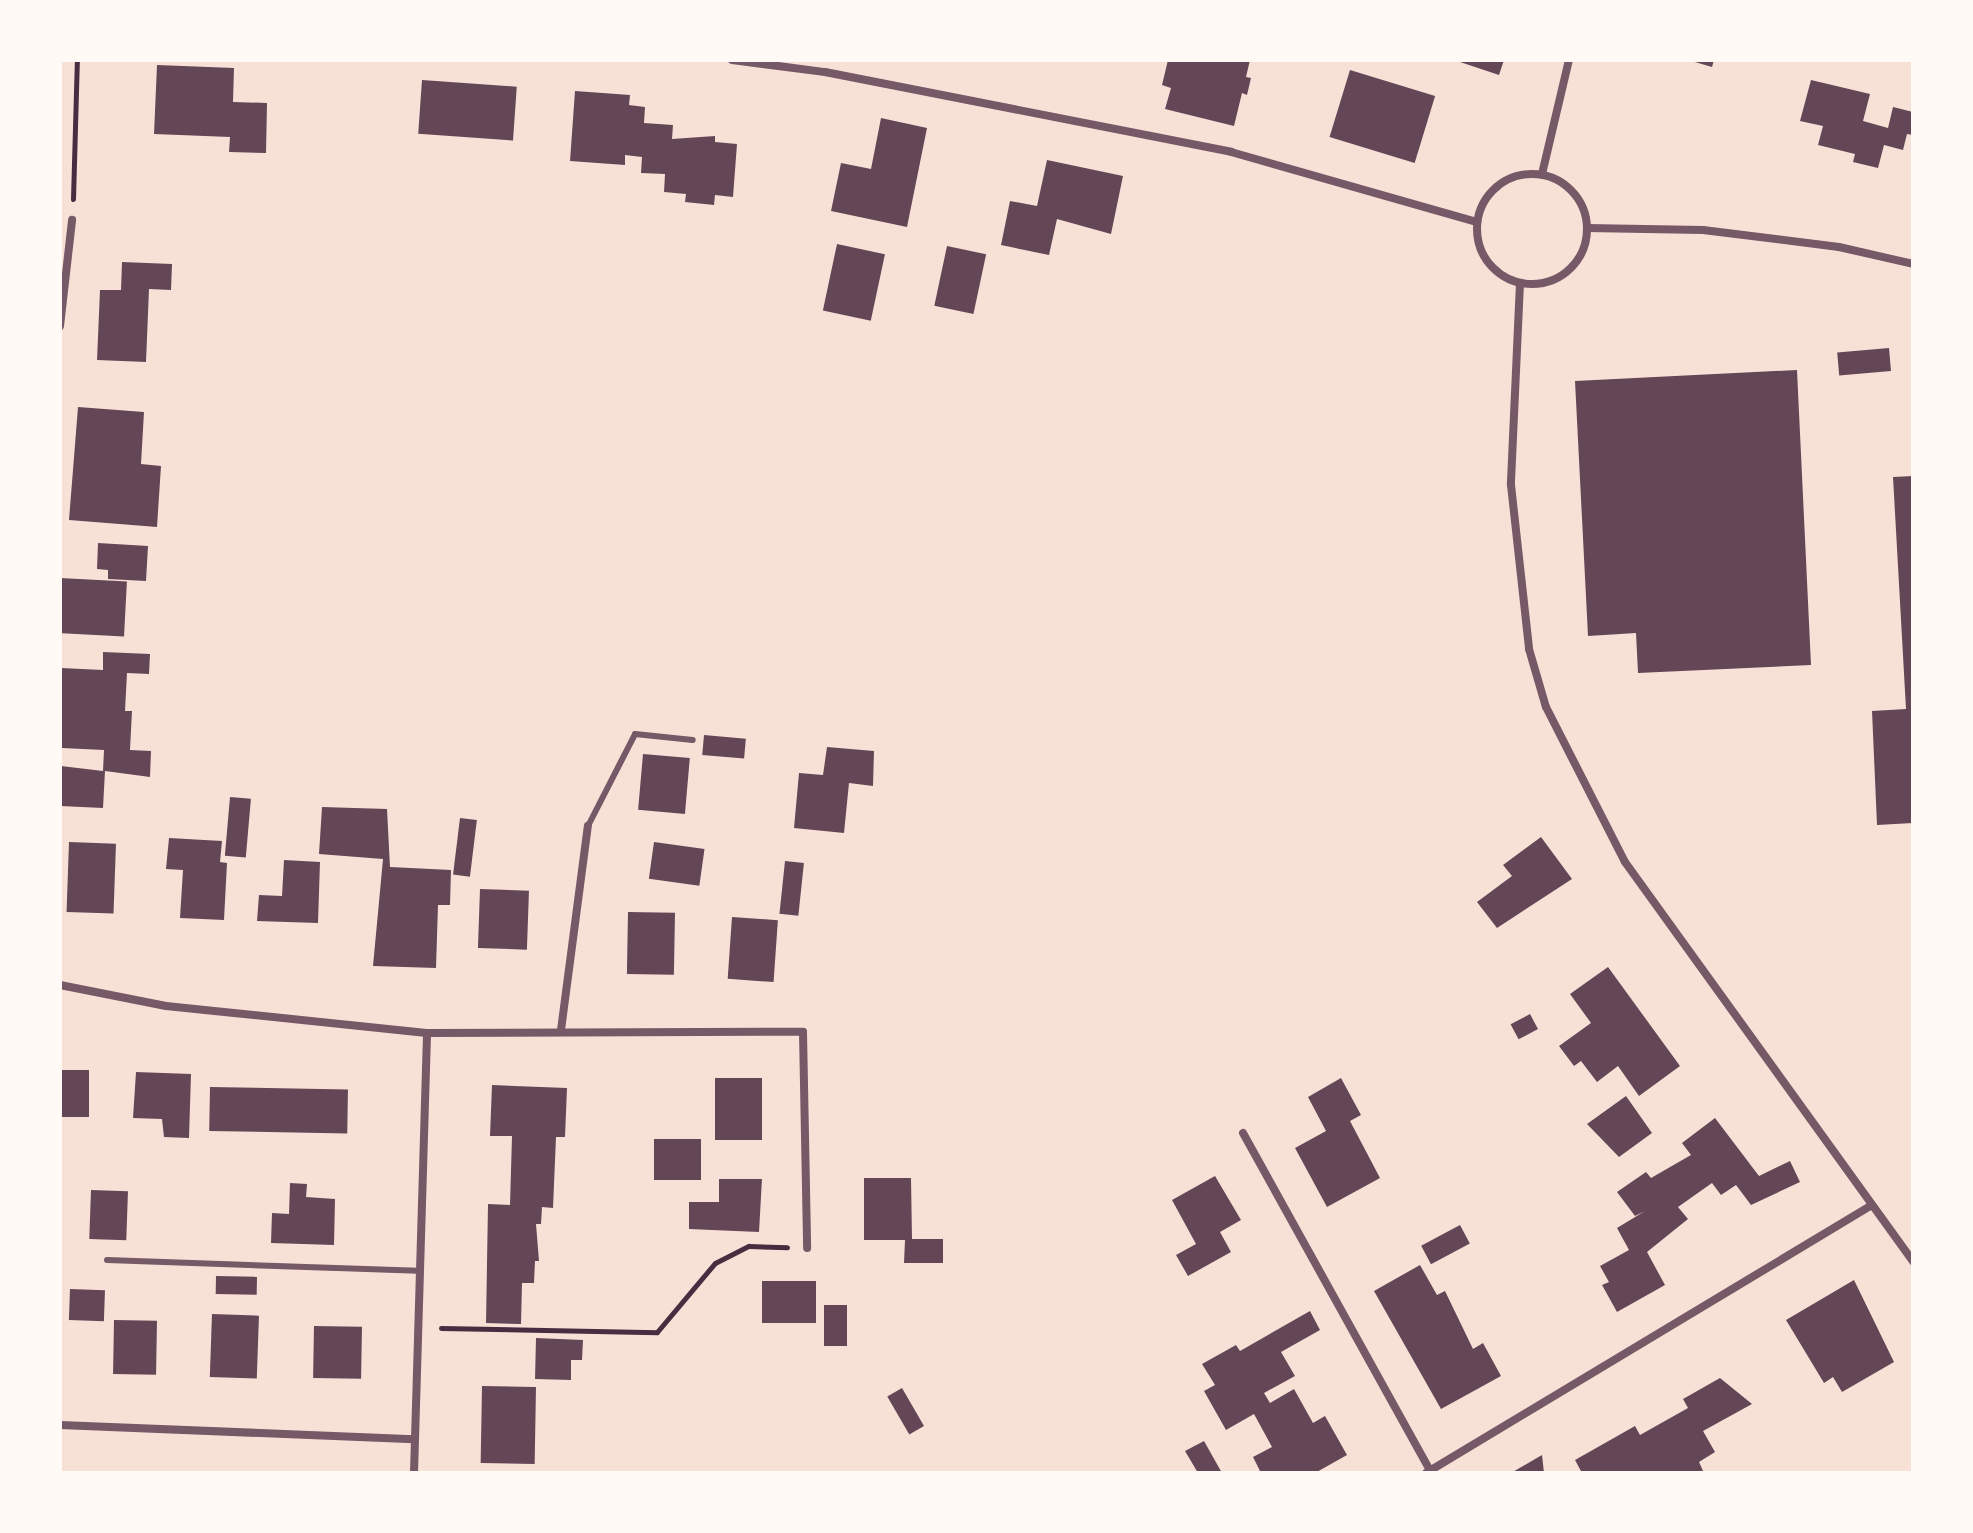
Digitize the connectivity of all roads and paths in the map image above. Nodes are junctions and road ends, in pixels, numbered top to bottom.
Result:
1 (77, 60) edge
2 (732, 60) edge
3 (1569, 60) edge
4 (1542, 174) junction
5 (72, 220) joint
6 (1477, 222) junction
7 (1587, 228) junction
8 (1913, 264) edge
9 (1520, 283) junction
10 (60, 326) edge
11 (693, 740) dead end
12 (588, 826) joint
13 (60, 985) edge
14 (561, 1030) junction
15 (427, 1033) junction
16 (1243, 1133) dead end
17 (1872, 1205) junction
18 (807, 1248) joint
19 (107, 1260) dead end
20 (1913, 1262) edge
21 (418, 1271) junction
22 (416, 1327) junction
23 (60, 1425) edge
24 (414, 1439) junction
25 (1428, 1472) edge
26 (414, 1473) edge

1 - 5 path
2 - 6 street
3 - 4 street
4 - 6 street
4 - 7 street
5 - 10 street
6 - 9 street
7 - 8 street
7 - 9 street
9 - 17 street
11 - 12 lane
12 - 14 street
13 - 15 street
14 - 15 street
14 - 18 street
15 - 21 street
16 - 25 street
17 - 20 street
17 - 25 street
18 - 22 path
19 - 21 lane
21 - 22 street
22 - 24 street
23 - 24 street
24 - 26 street

